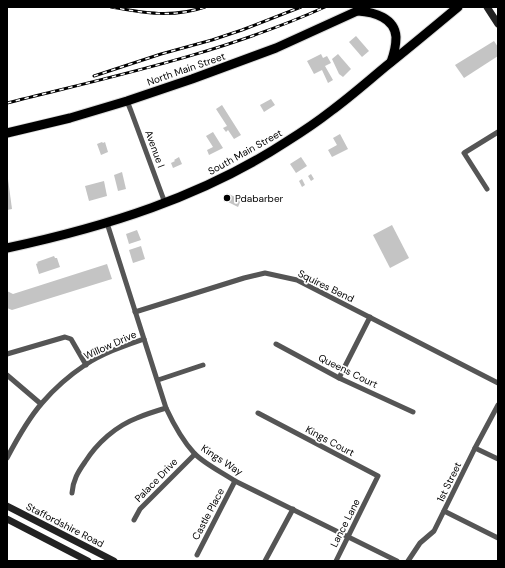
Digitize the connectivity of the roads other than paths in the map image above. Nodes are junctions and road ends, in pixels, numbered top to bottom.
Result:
1 (458, 7) edge
2 (487, 7) edge
3 (362, 9) edge
4 (498, 24) edge
5 (391, 62) junction
6 (127, 101) junction
7 (498, 132) edge
8 (7, 133) edge
9 (487, 189) dead end
10 (165, 203) junction
11 (108, 223) junction
12 (7, 248) edge
13 (135, 312) junction
14 (370, 317) junction
15 (144, 339) junction
16 (276, 344) dead end
17 (7, 354) edge
18 (86, 365) junction
19 (203, 365) dead end
20 (7, 375) edge
21 (339, 378) junction
22 (158, 380) junction
23 (498, 383) edge
24 (41, 404) junction
25 (498, 405) edge
26 (166, 408) junction
27 (413, 412) dead end
28 (258, 414) dead end
29 (475, 448) junction
30 (194, 454) junction
31 (7, 458) edge
32 (498, 459) edge
33 (236, 481) junction
34 (72, 493) dead end
35 (371, 493) joint
36 (7, 506) edge
37 (292, 509) junction
38 (444, 511) junction
39 (7, 519) edge
40 (134, 520) dead end
41 (349, 537) junction
42 (498, 538) edge
43 (197, 555) dead end
44 (88, 561) edge
45 (114, 561) edge
46 (265, 561) edge
47 (336, 561) edge
48 (397, 561) edge
49 (408, 561) edge

1 - 5 highway, South Main Street
2 - 4 main road
3 - 5 highway
3 - 6 highway, North Main Street
5 - 10 highway, South Main Street
6 - 8 highway, North Main Street
6 - 10 street, Avenue I
7 - 9 street
10 - 11 highway, South Main Street
11 - 12 highway, South Main Street
11 - 13 street, Kings Way
13 - 14 street, Squires Bend
13 - 15 street, Kings Way
14 - 21 street
14 - 23 street, Squires Bend
15 - 18 street, Willow Drive
15 - 22 street, Kings Way
16 - 21 street, Queens Court
17 - 18 street
18 - 24 street, Willow Drive
19 - 22 street
20 - 24 street
21 - 27 street, Queens Court
22 - 26 street, Kings Way
24 - 31 street, Willow Drive
25 - 29 street, 1st Street
26 - 30 street, Kings Way
26 - 34 street
28 - 35 street, Kings Court
29 - 32 street
29 - 38 street, 1st Street
30 - 33 street, Kings Way
30 - 40 street, Palace Drive
33 - 37 street, Kings Way
33 - 43 street, Castle Place
35 - 41 street, Lance Lane
36 - 45 main road, Staffordshire Road
37 - 41 street, Kings Way
37 - 46 street
38 - 42 street
38 - 49 street, 1st Street
39 - 44 main road
41 - 47 street, Lance Lane
41 - 48 street, Kings Way

